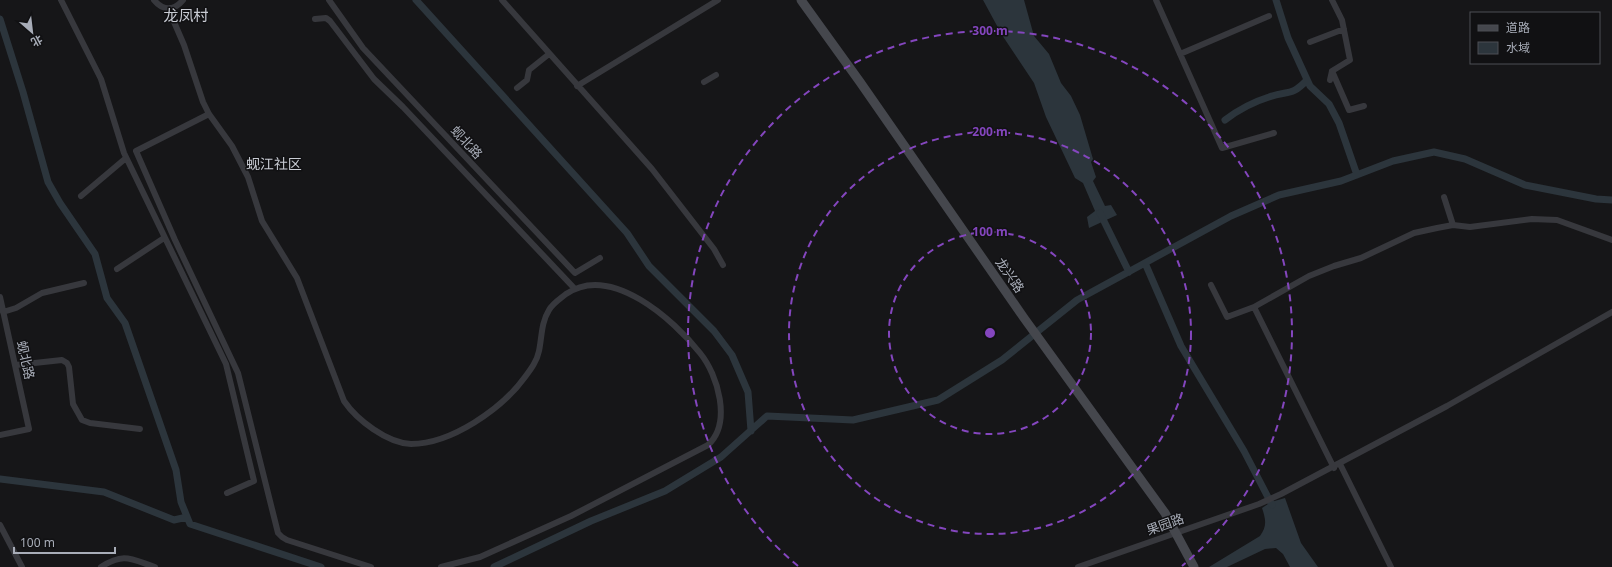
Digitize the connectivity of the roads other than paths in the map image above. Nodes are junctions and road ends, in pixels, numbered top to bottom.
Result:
1 (61, 0) edge
2 (154, 0) edge
3 (183, 0) edge
4 (329, 0) edge
5 (502, 0) edge
6 (718, 0) edge
7 (801, 0) edge
8 (1156, 0) edge
9 (1332, 0) edge
10 (170, 8) junction
11 (1269, 16) dead end
12 (315, 19) dead end
13 (1344, 30) junction
14 (1310, 42) dead end
15 (549, 54) junction
16 (1180, 54) junction
17 (1332, 71) junction
18 (716, 75) dead end
19 (1330, 80) dead end
20 (704, 82) dead end
21 (577, 86) junction
22 (517, 88) dead end
23 (1364, 106) dead end
24 (209, 114) junction
25 (1274, 133) dead end
26 (126, 158) junction
27 (81, 196) dead end
28 (1444, 198) dead end
29 (1452, 225) junction
30 (164, 238) junction
31 (1612, 240) edge
32 (600, 258) dead end
33 (723, 265) dead end
34 (117, 269) dead end
35 (84, 282) dead end
36 (1211, 285) dead end
37 (575, 289) junction
38 (0, 297) edge
39 (1254, 307) junction
40 (3, 312) junction
41 (1612, 312) edge
42 (16, 365) junction
43 (140, 429) dead end
44 (0, 435) edge
45 (1340, 464) junction
46 (1334, 468) junction
47 (227, 493) dead end
48 (0, 525) edge
49 (1176, 531) junction
50 (22, 567) edge
51 (101, 567) edge
52 (154, 567) edge
53 (370, 567) edge
54 (441, 567) edge
55 (1078, 567) edge
56 (1194, 567) edge
57 (1391, 567) edge

1 - 26 street
2 - 10 street
3 - 10 street
4 - 32 street, 蚬北路
5 - 15 street
6 - 21 street
7 - 49 street, 龙兴路
8 - 16 street
9 - 13 street
10 - 24 street
11 - 16 street
12 - 37 street
13 - 14 street
13 - 17 street
15 - 21 street
15 - 22 street
16 - 25 street
17 - 19 street
17 - 23 street
18 - 20 street
21 - 33 street
24 - 37 street
24 - 53 street
26 - 27 street
26 - 30 street
28 - 29 street
29 - 31 street
29 - 39 street
30 - 34 street
30 - 47 street
35 - 40 street
36 - 39 street
37 - 54 street
38 - 40 street, 蚬北路
39 - 46 street
40 - 42 street, 蚬北路
41 - 45 street, 果园路
42 - 43 street
42 - 44 street, 蚬北路
45 - 46 street, 果园路
45 - 57 street
46 - 49 street, 果园路
48 - 50 street
49 - 55 street, 果园路
49 - 56 street, 龙兴路
51 - 52 street

